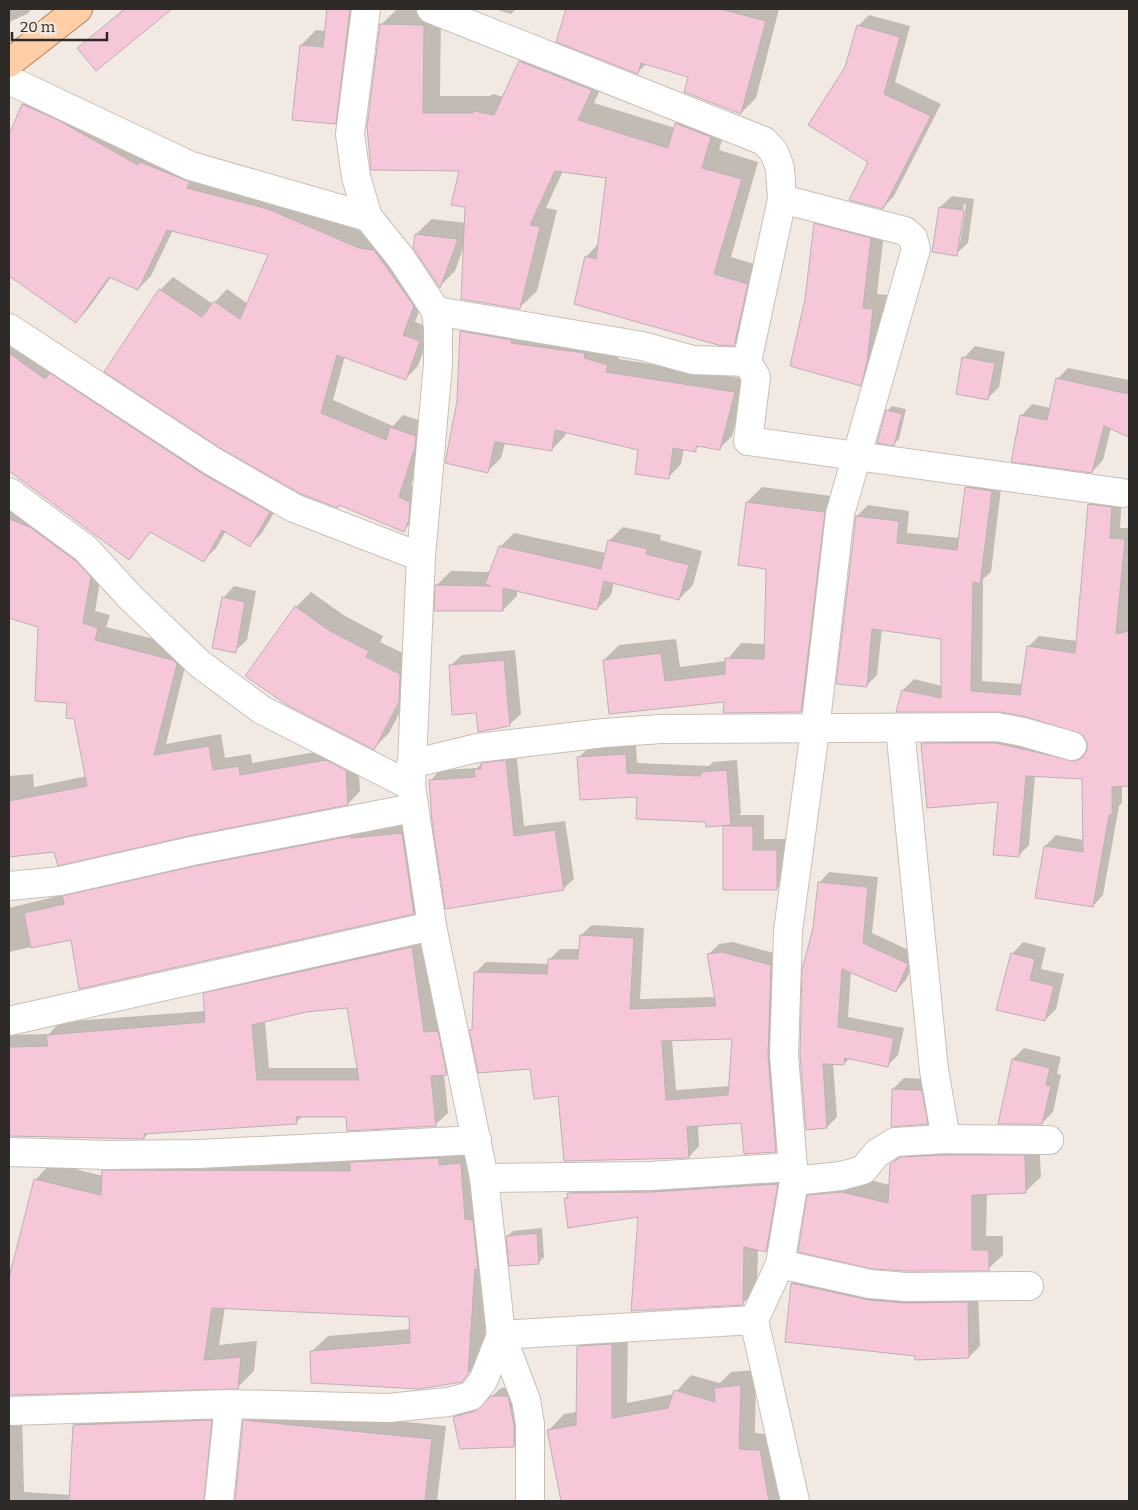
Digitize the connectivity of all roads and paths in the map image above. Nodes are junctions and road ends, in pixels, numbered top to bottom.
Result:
1 (78, 9) edge
2 (366, 9) edge
3 (431, 9) edge
4 (9, 63) edge
5 (9, 80) edge
6 (782, 199) junction
7 (368, 217) junction
8 (436, 311) junction
9 (9, 328) edge
10 (748, 362) junction
11 (856, 454) junction
12 (9, 492) edge
13 (1123, 493) dead end
14 (421, 556) junction
15 (900, 728) junction
16 (815, 730) junction
17 (1072, 746) dead end
18 (412, 786) junction
19 (9, 886) edge
20 (432, 926) junction
21 (9, 1021) edge
22 (946, 1139) junction
23 (477, 1140) junction
24 (1049, 1140) dead end
25 (9, 1152) edge
26 (794, 1174) junction
27 (484, 1178) junction
28 (780, 1264) junction
29 (1029, 1286) dead end
30 (754, 1320) junction
31 (501, 1336) junction
32 (229, 1404) junction
33 (9, 1411) edge
34 (220, 1501) edge
35 (530, 1501) edge
36 (795, 1501) edge

1 - 4 main road
2 - 7 street
3 - 6 street
5 - 7 street
6 - 10 street
6 - 11 street
7 - 8 street
8 - 10 street
8 - 14 street
9 - 14 street
10 - 11 street
11 - 13 street
11 - 16 street
12 - 18 street
14 - 18 street
15 - 16 street
15 - 17 street
15 - 22 street
16 - 18 street
16 - 26 street
18 - 19 street
18 - 20 street
20 - 21 street
20 - 23 street
22 - 24 street
22 - 26 street
23 - 25 street
23 - 27 street
26 - 27 street
26 - 28 street
27 - 31 street
28 - 29 street
28 - 30 street
30 - 31 street
30 - 36 street
31 - 32 street
31 - 35 street
32 - 33 street
32 - 34 street

